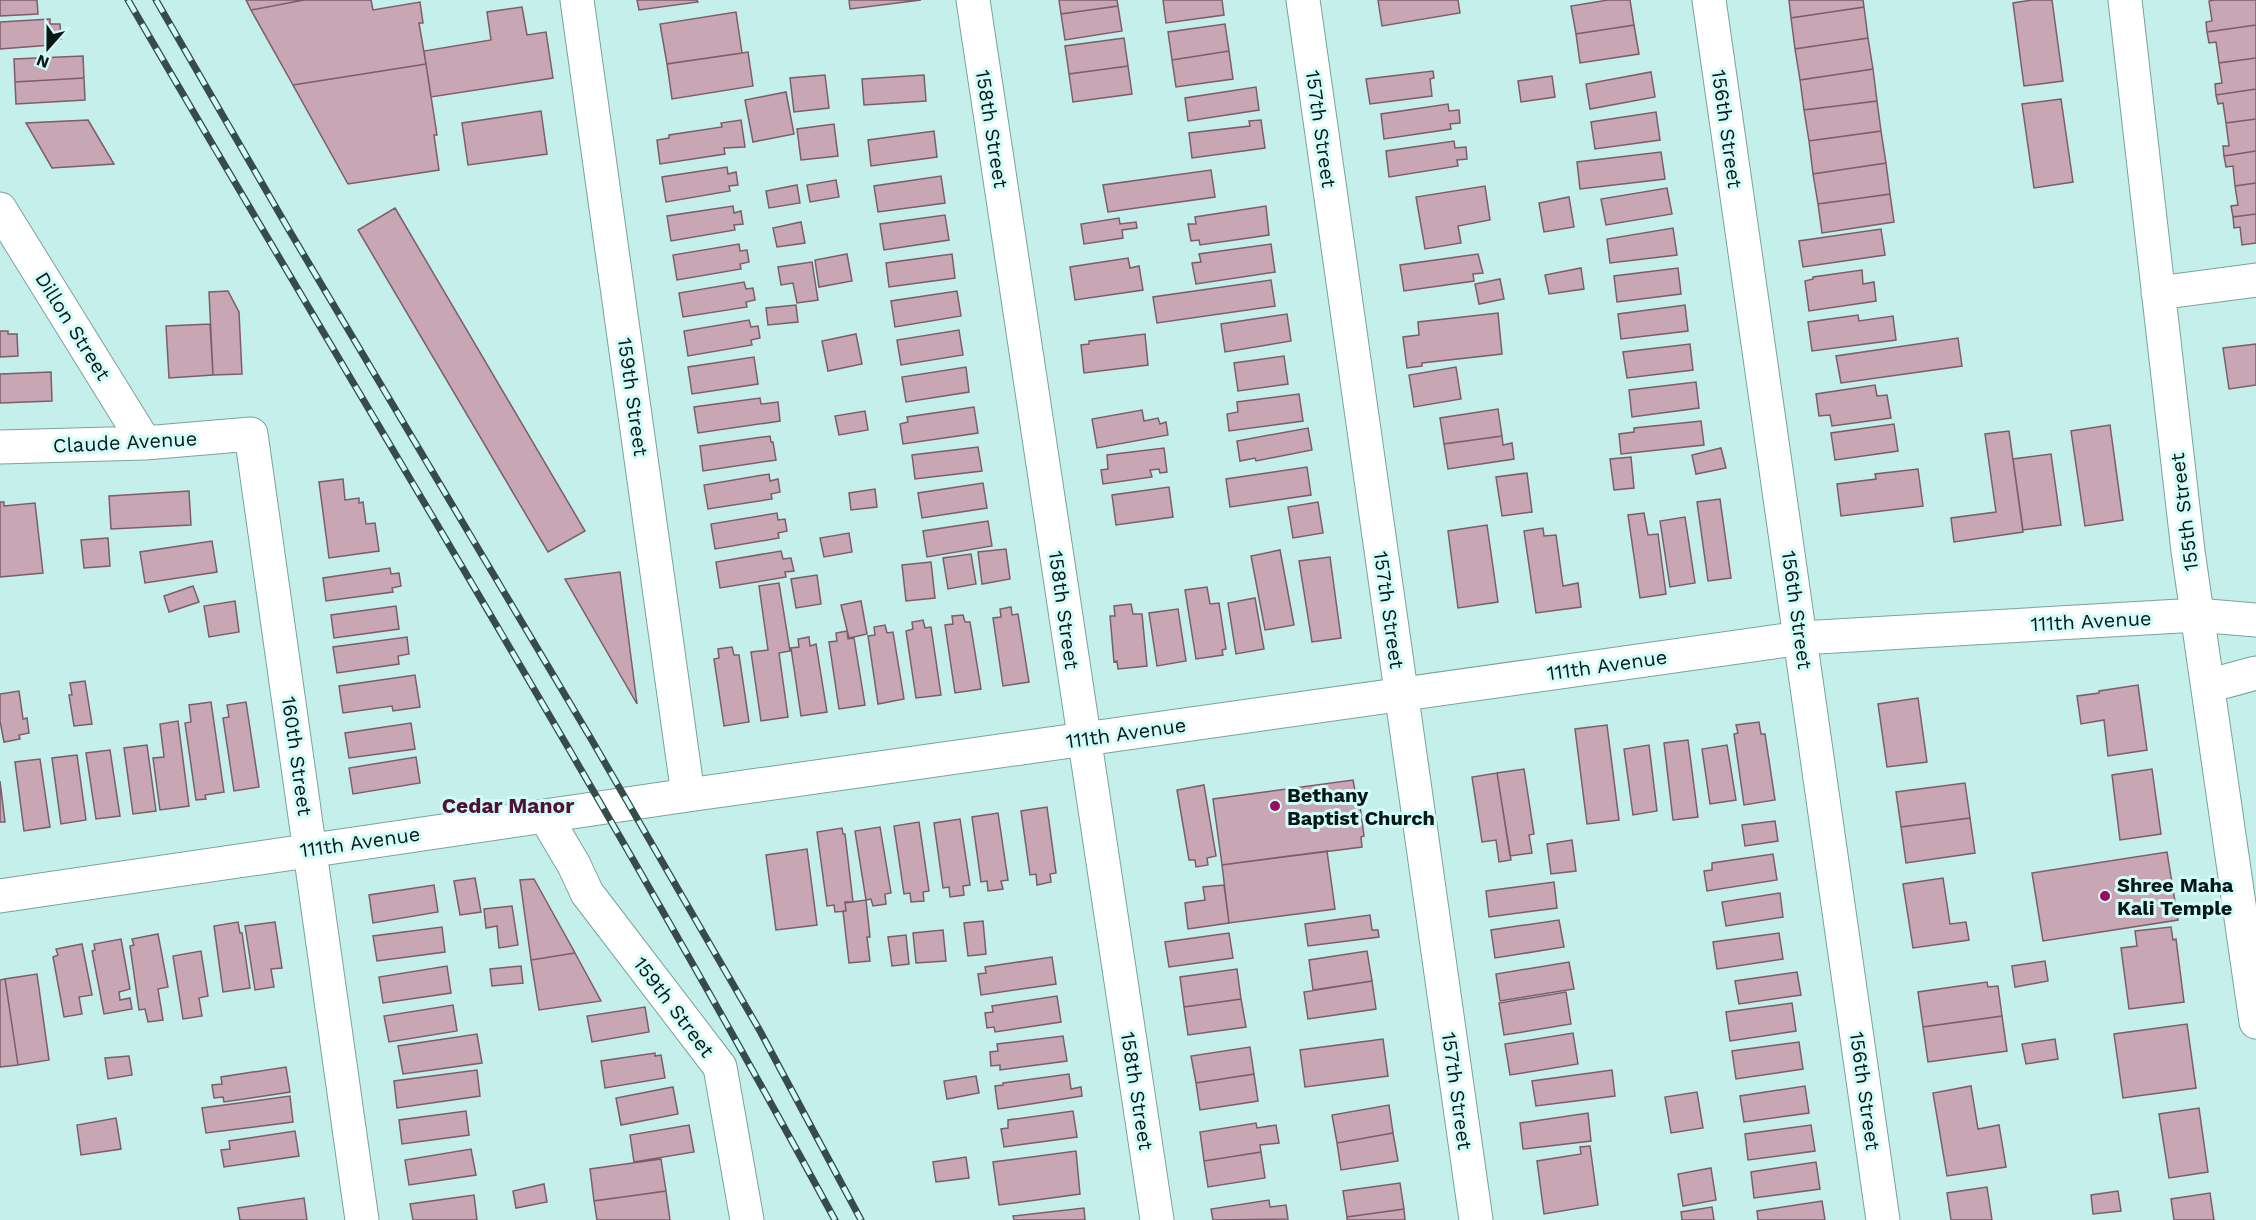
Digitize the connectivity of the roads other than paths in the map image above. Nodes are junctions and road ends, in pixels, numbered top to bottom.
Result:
1 (577, 0) edge
2 (973, 0) edge
3 (1303, 0) edge
4 (1709, 0) edge
5 (2125, 0) edge
6 (0, 209) edge
7 (2256, 280) edge
8 (2158, 293) junction
9 (251, 434) joint
10 (145, 443) junction
11 (0, 447) edge
12 (2197, 615) junction
13 (2256, 620) edge
14 (1801, 638) junction
15 (2256, 673) edge
16 (2208, 686) junction
17 (1401, 694) junction
18 (1083, 739) junction
19 (688, 795) junction
20 (545, 816) junction
21 (310, 849) junction
22 (0, 896) edge
23 (2256, 1022) edge
24 (362, 1220) edge
25 (747, 1220) edge
26 (1157, 1220) edge
27 (1476, 1220) edge
28 (1883, 1220) edge

1 - 19 street, 159th Street
2 - 18 street, 158th Street
3 - 17 street, 157th Street
4 - 14 street, 156th Street
5 - 8 street, 155th Street
6 - 10 street, Dillon Street
7 - 8 street
8 - 12 street, 155th Street
9 - 10 street, Claude Avenue
9 - 21 street, 160th Street
10 - 11 street, Claude Avenue
12 - 13 street, 111th Avenue
12 - 14 street, 111th Avenue
12 - 16 street, 155th Street
14 - 17 street, 111th Avenue
14 - 28 street, 156th Street
15 - 16 street
16 - 23 street, 155th Street
17 - 18 street, 111th Avenue
17 - 27 street, 157th Street
18 - 19 street, 111th Avenue
18 - 26 street, 158th Street
19 - 20 street, 111th Avenue
20 - 21 street, 111th Avenue
20 - 25 street, 159th Street
21 - 22 street, 111th Avenue
21 - 24 street, 160th Street

